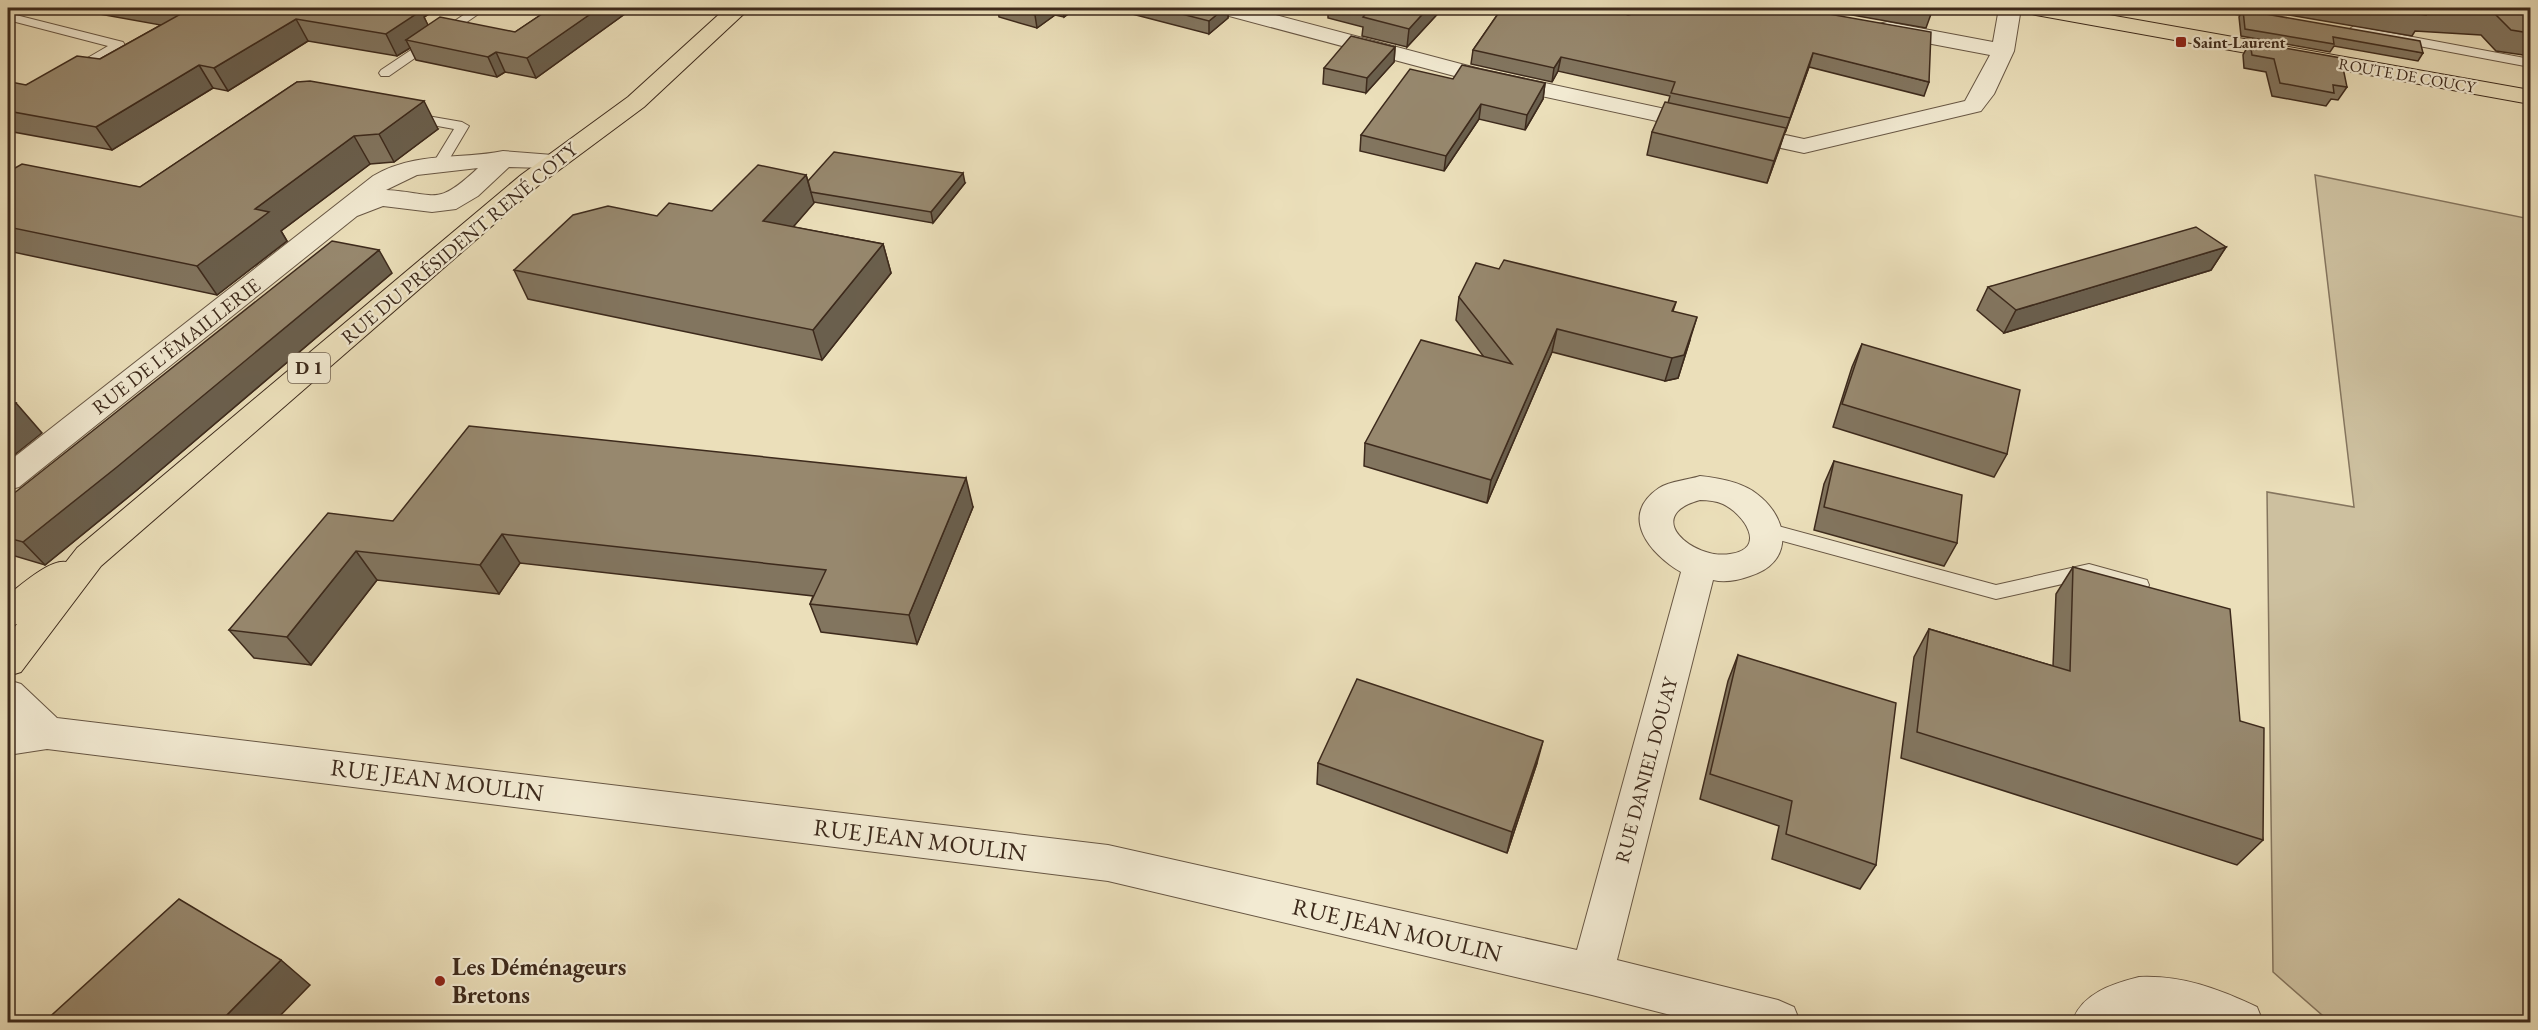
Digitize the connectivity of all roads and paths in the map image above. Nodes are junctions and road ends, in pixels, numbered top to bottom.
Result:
1 (481, 8) edge
2 (739, 8) edge
3 (1226, 8) edge
4 (2010, 8) edge
5 (2036, 8) edge
6 (2222, 8) edge
7 (8, 17) edge
8 (2277, 17) edge
9 (1863, 25) edge
10 (2344, 28) edge
11 (2003, 51) junction
12 (2530, 63) edge
13 (385, 73) dead end
14 (68, 74) edge
15 (2530, 97) edge
16 (396, 115) edge
17 (502, 159) junction
18 (440, 165) junction
19 (537, 170) junction
20 (345, 213) junction
21 (8, 479) edge
22 (1767, 531) junction
23 (89, 556) junction
24 (1700, 566) junction
25 (2156, 589) edge
26 (8, 612) edge
27 (8, 662) edge
28 (8, 687) edge
29 (8, 695) edge
30 (47, 733) junction
31 (8, 739) edge
32 (1592, 974) junction
33 (1778, 1023) edge
34 (2094, 1023) edge
35 (2241, 1023) edge

1 - 13 lane
2 - 19 main road, RUE DU PRÉSIDENT RENÉ COTY / D 1
3 - 11 street
4 - 11 street
5 - 15 main road, ROUTE DE COUCY
6 - 8 lane
7 - 14 lane
9 - 11 street
10 - 12 lane
16 - 18 lane
17 - 18 street, RUE DE L'ÉMAILLERIE
17 - 19 street, RUE DE L'ÉMAILLERIE
17 - 20 street, RUE DE L'ÉMAILLERIE
18 - 20 street, RUE DE L'ÉMAILLERIE
19 - 23 main road, RUE DU PRÉSIDENT RENÉ COTY / D 1
20 - 21 street, RUE DE L'ÉMAILLERIE
22 - 24 street
22 - 24 street
22 - 25 lane
23 - 26 main road, D 1
23 - 27 main road, RUE DU PRÉSIDENT RENÉ COTY / D 1
24 - 32 street, RUE DANIEL DOUAY
27 - 28 main road
29 - 30 street
30 - 31 street, RUE JEAN MOULIN
30 - 32 street, RUE JEAN MOULIN
32 - 33 street, RUE JEAN MOULIN
34 - 35 street

